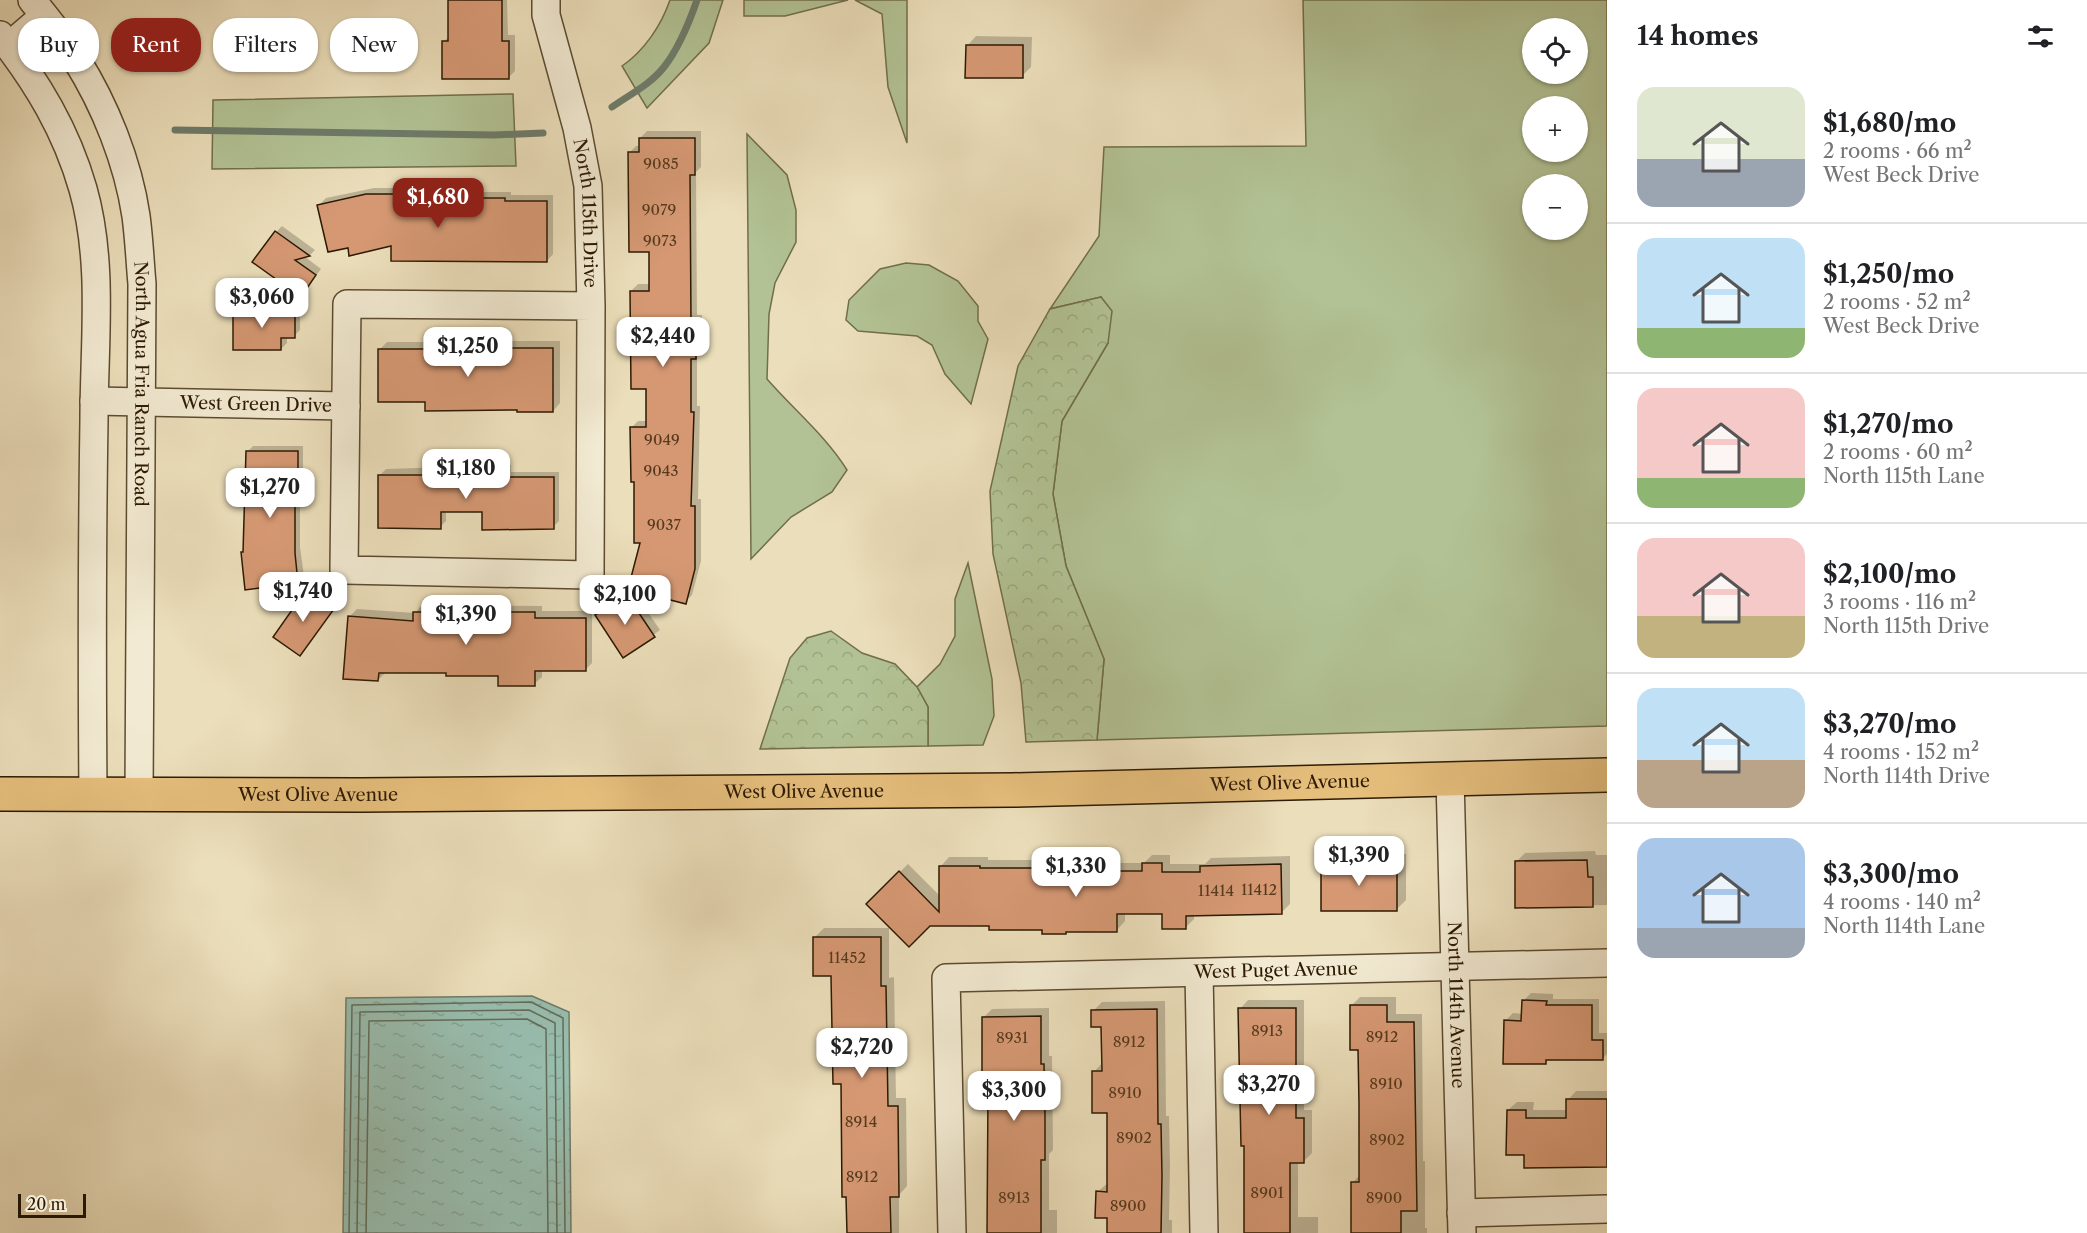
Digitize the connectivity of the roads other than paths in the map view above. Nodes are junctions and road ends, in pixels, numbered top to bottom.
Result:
1 (546, 0) edge
2 (38, 8) edge
3 (4, 40) edge
4 (591, 306) junction
5 (94, 401) junction
6 (142, 402) junction
7 (346, 406) junction
8 (1607, 775) edge
9 (1450, 779) junction
10 (0, 794) edge
11 (93, 795) junction
12 (139, 795) junction
13 (1607, 963) edge
14 (1455, 967) junction
15 (1198, 973) junction
16 (1607, 1209) edge
17 (1462, 1223) edge
18 (952, 1233) edge
19 (1204, 1233) edge

1 - 4 street, North 115th Drive
2 - 3 street
2 - 6 street, North Agua Fria Ranch Road
3 - 5 street
4 - 7 street
4 - 7 street, North 115th Drive
5 - 6 street, West Green Drive
5 - 11 street
6 - 7 street, West Green Drive
6 - 12 street, North Agua Fria Ranch Road
8 - 9 main road, West Olive Avenue
9 - 12 main road, West Olive Avenue
9 - 14 street, North 114th Avenue
10 - 11 main road, West Olive Avenue
11 - 12 main road, West Olive Avenue
13 - 14 street, West Puget Avenue
14 - 15 street, West Puget Avenue
14 - 17 street, North 114th Avenue
15 - 18 street, West Puget Avenue
15 - 19 street
16 - 17 street

